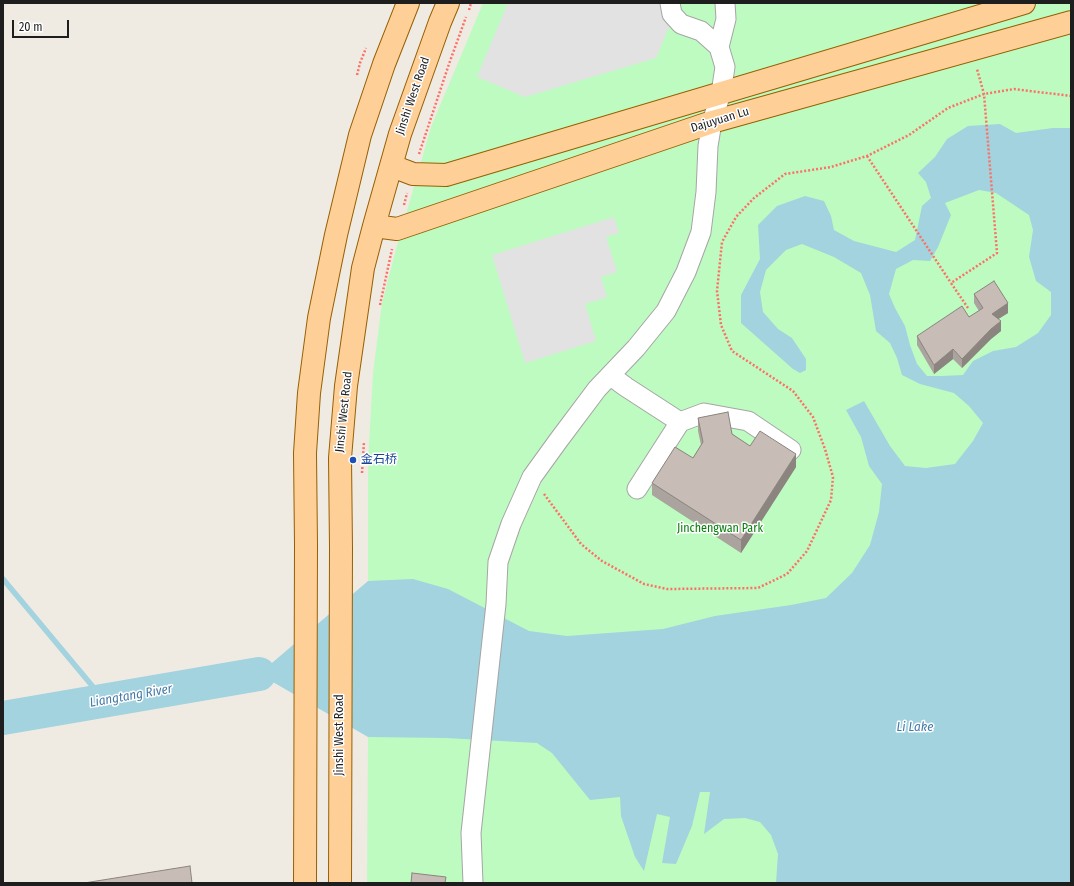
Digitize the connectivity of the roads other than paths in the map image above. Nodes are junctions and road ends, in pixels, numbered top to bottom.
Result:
1 (408, 3) edge
2 (448, 3) edge
3 (670, 3) edge
4 (725, 3) edge
5 (1024, 3) edge
6 (1071, 22) edge
7 (719, 47) junction
8 (721, 93) junction
9 (712, 122) junction
10 (392, 166) junction
11 (374, 226) junction
12 (611, 376) junction
13 (680, 422) junction
14 (791, 450) edge
15 (637, 489) dead end
16 (305, 883) edge
17 (340, 883) edge
18 (473, 883) edge

1 - 16 main road
2 - 10 main road, Jinshi West Road
3 - 7 lane
4 - 7 lane
5 - 8 main road
6 - 9 main road, Dajuyuan Lu
7 - 8 lane
8 - 9 lane
8 - 10 main road
9 - 11 main road, Dajuyuan Lu
9 - 12 lane
10 - 11 main road, Jinshi West Road
11 - 17 main road, Jinshi West Road
12 - 13 lane
12 - 18 lane
13 - 14 lane
13 - 15 lane

